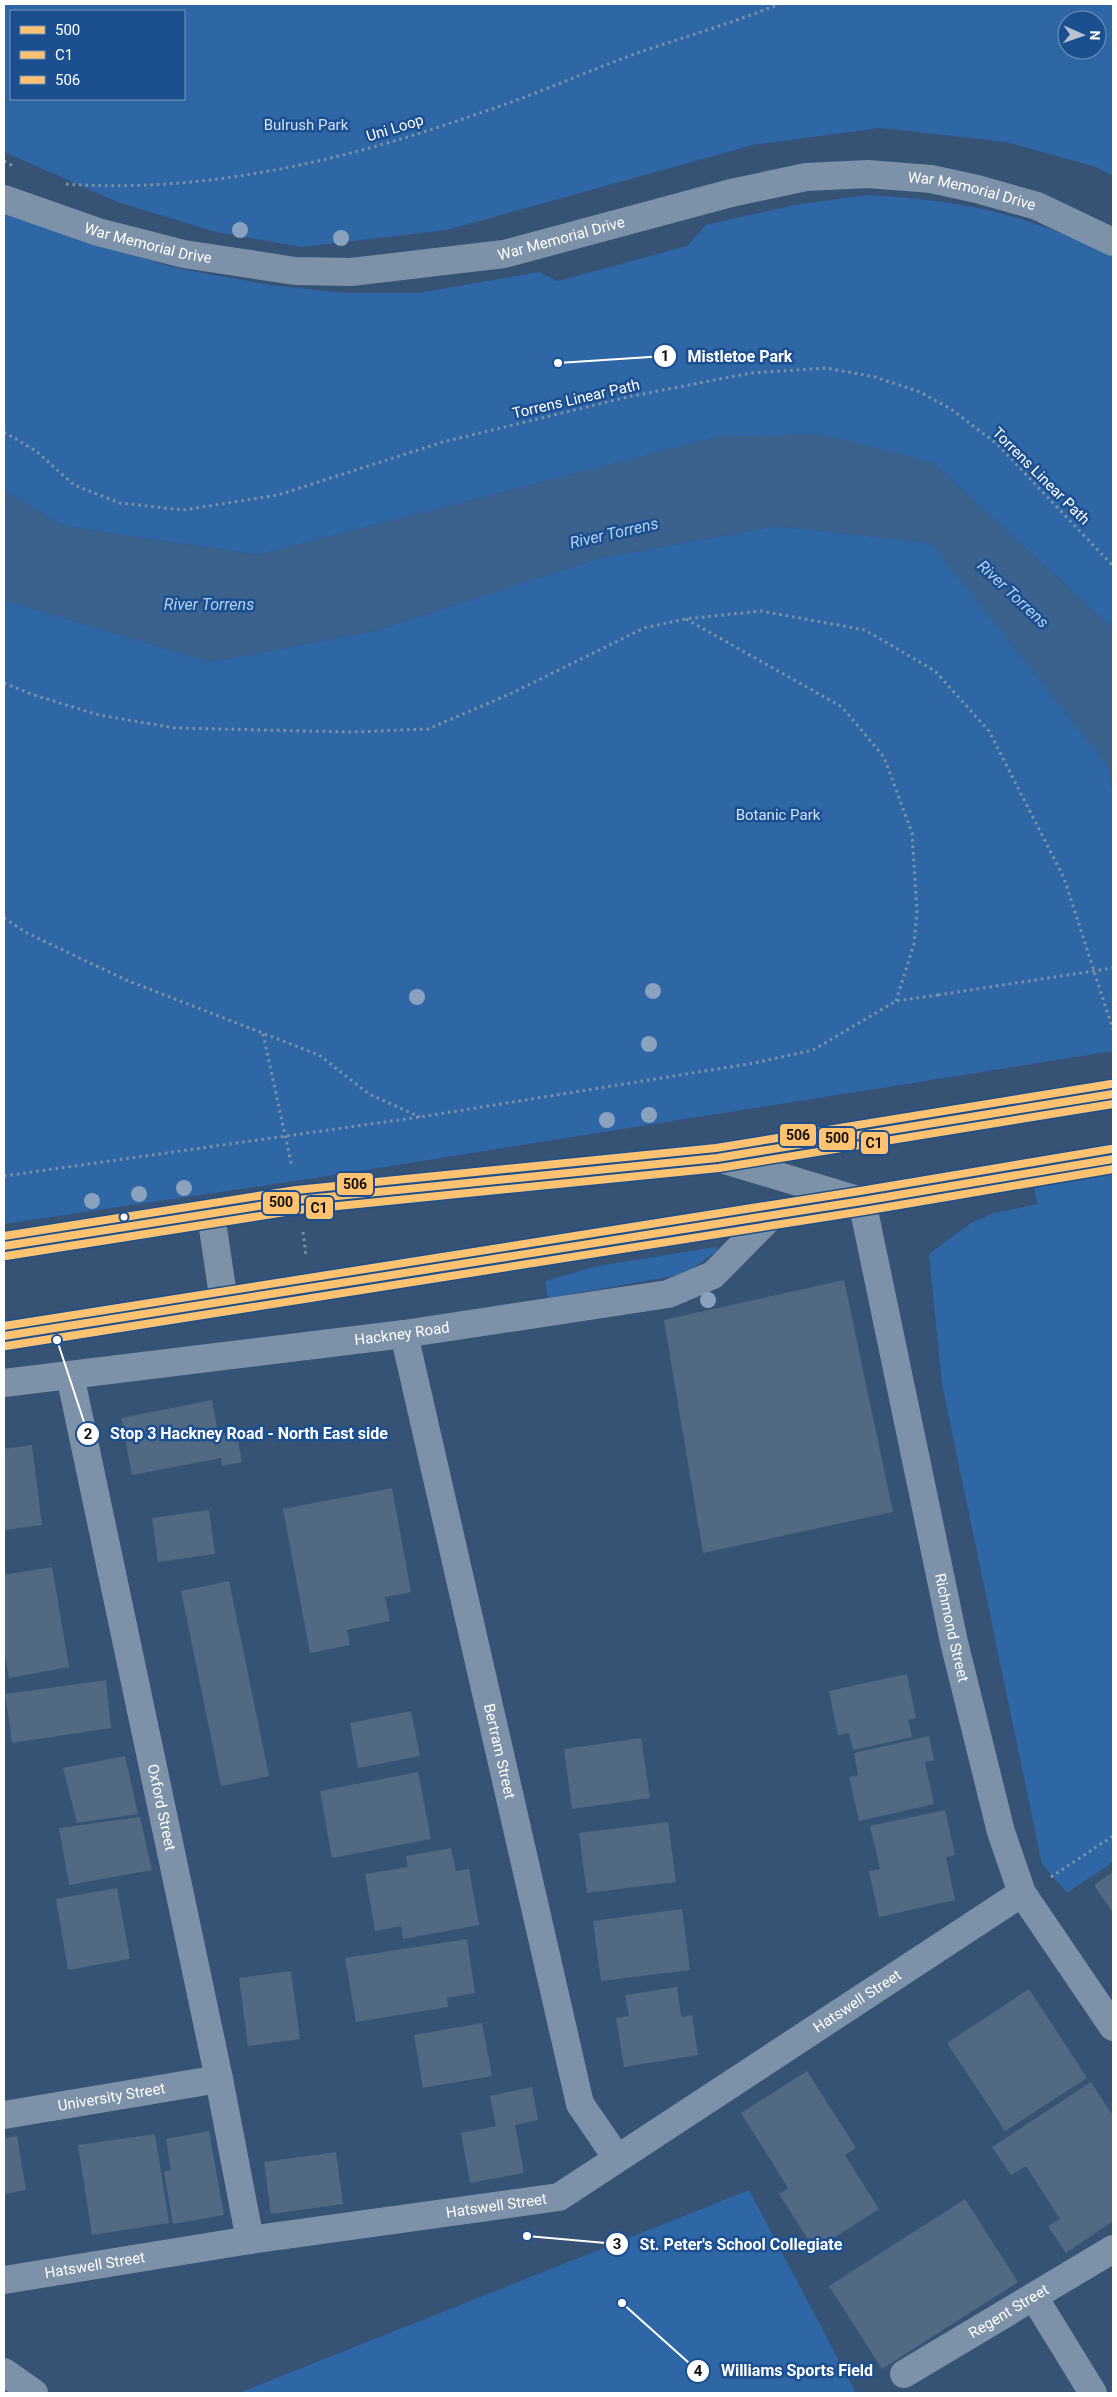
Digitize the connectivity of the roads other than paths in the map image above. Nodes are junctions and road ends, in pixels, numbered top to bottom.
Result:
1 (4, 199) edge
2 (1113, 242) edge
3 (1113, 1094) edge
4 (717, 1158) junction
5 (1113, 1159) edge
6 (862, 1201) junction
7 (211, 1215) junction
8 (772, 1215) junction
9 (4, 1246) edge
10 (224, 1302) junction
11 (404, 1334) junction
12 (4, 1336) edge
13 (70, 1375) junction
14 (4, 1383) edge
15 (1022, 1893) junction
16 (1113, 2027) edge
17 (219, 2079) junction
18 (4, 2115) edge
19 (617, 2158) junction
20 (250, 2240) junction
21 (1113, 2249) edge
22 (4, 2280) edge
23 (1034, 2297) junction
24 (4, 2372) edge
25 (904, 2374) dead end
26 (34, 2393) edge
27 (1093, 2393) edge

1 - 2 street, War Memorial Drive
3 - 4 highway
4 - 6 highway
4 - 7 highway
5 - 6 highway
6 - 8 highway
6 - 15 street, Richmond Street
7 - 9 highway
7 - 10 highway
8 - 10 highway
8 - 11 street, Hackney Road
10 - 12 highway
11 - 13 street, Hackney Road
11 - 19 street, Bertram Street
13 - 14 street, Hackney Road
13 - 17 street, Oxford Street
15 - 16 street, Richmond Street
15 - 19 street, Hatswell Street
17 - 18 street, University Street
17 - 20 street, Oxford Street
19 - 20 street, Hatswell Street
20 - 22 street, Hatswell Street
21 - 23 street, Regent Street
23 - 25 street, Regent Street
23 - 27 street
24 - 26 street

